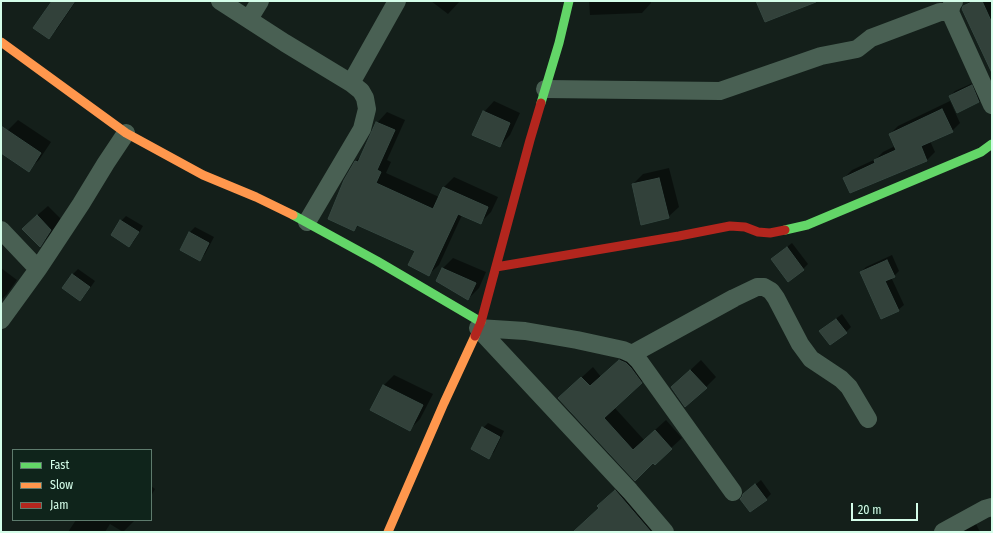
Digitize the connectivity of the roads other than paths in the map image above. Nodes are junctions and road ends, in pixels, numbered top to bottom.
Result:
1 (220, 1) edge
2 (260, 1) edge
3 (397, 1) edge
4 (569, 1) edge
5 (953, 6) edge
6 (249, 19) junction
7 (1, 42) edge
8 (351, 83) junction
9 (545, 89) junction
10 (990, 98) edge
11 (126, 133) junction
12 (992, 144) edge
13 (307, 222) junction
14 (1, 230) edge
15 (496, 267) junction
16 (38, 269) junction
17 (1, 320) edge
18 (479, 325) junction
19 (632, 354) junction
20 (868, 419) dead end
21 (733, 492) dead end
22 (992, 507) edge
23 (388, 532) edge
24 (665, 532) edge
25 (943, 532) edge

1 - 6 street
2 - 6 street
3 - 8 street
4 - 9 street
5 - 9 street
5 - 10 street
6 - 8 street
7 - 11 street
8 - 13 street
9 - 15 street
11 - 13 street
11 - 16 street
12 - 15 street
13 - 18 street
14 - 16 street
15 - 18 street
16 - 17 street
18 - 19 street
18 - 23 street
18 - 24 street
19 - 20 street
19 - 21 street
22 - 25 street

